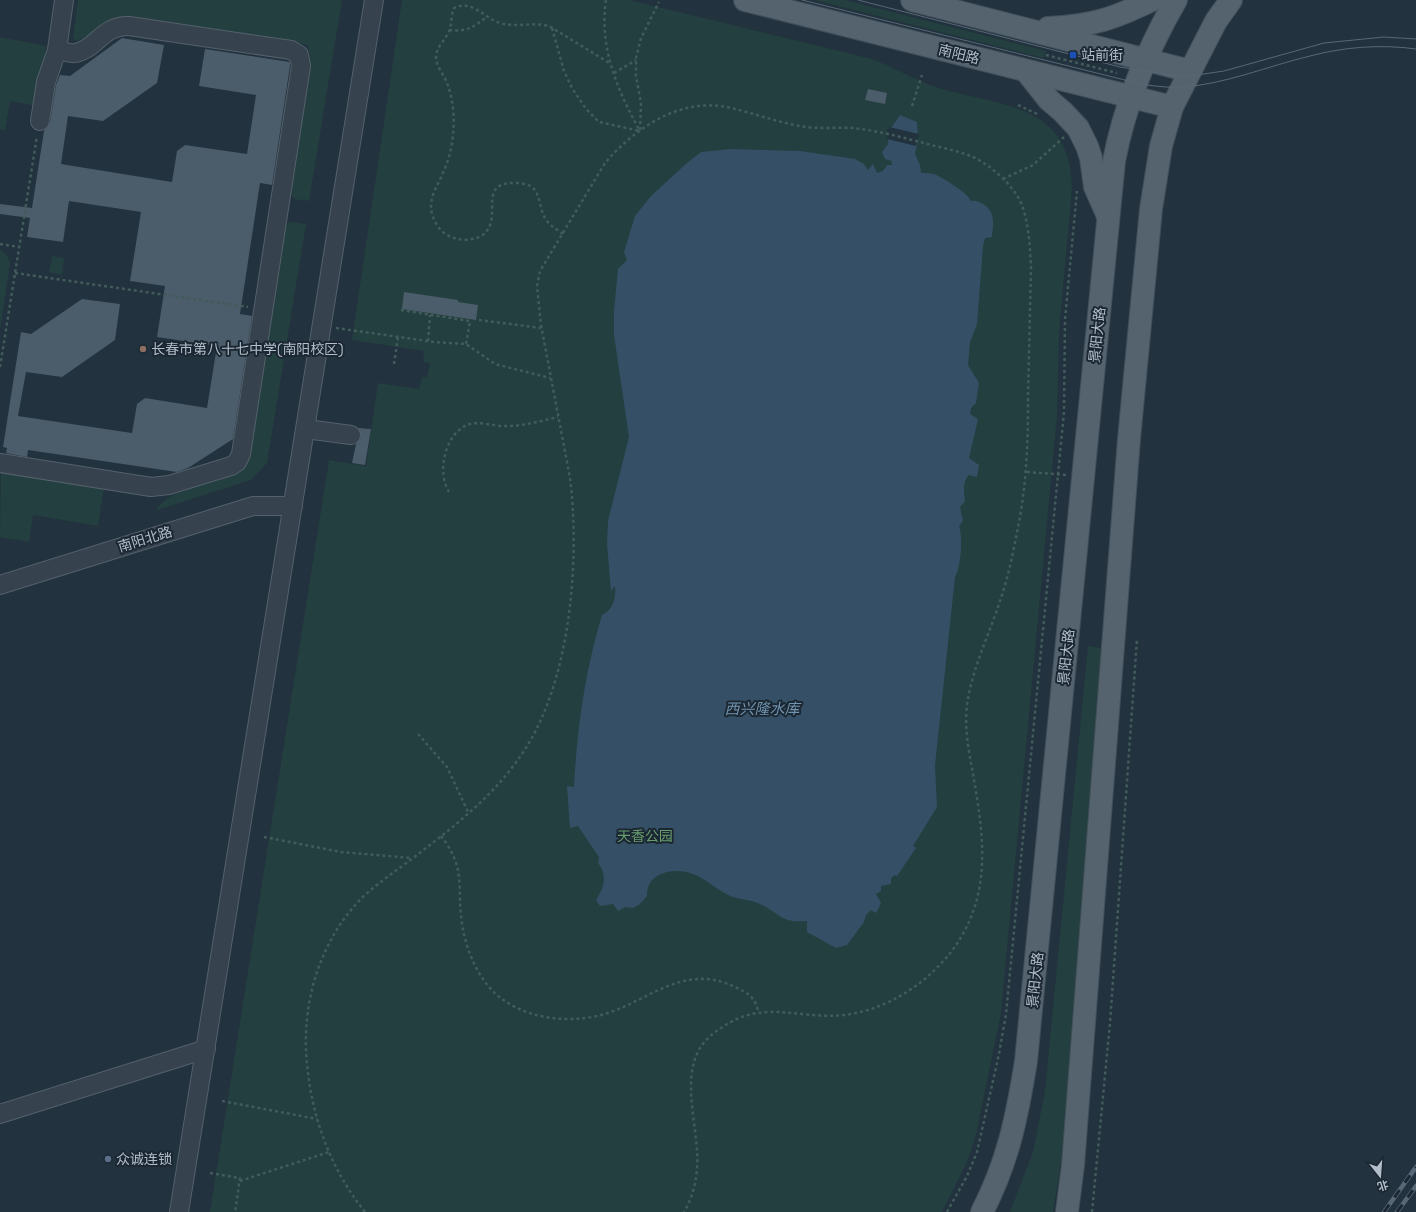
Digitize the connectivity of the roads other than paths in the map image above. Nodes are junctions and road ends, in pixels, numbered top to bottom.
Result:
1 (64, 0) edge
2 (374, 0) edge
3 (745, 0) edge
4 (912, 0) edge
5 (1152, 0) edge
6 (1176, 0) edge
7 (1231, 0) edge
8 (1026, 29) junction
9 (57, 50) junction
10 (1146, 59) junction
11 (1026, 71) junction
12 (1190, 71) junction
13 (1130, 97) junction
14 (1172, 108) junction
15 (40, 121) road end
16 (1108, 218) junction
17 (306, 430) junction
18 (351, 435) dead end
19 (0, 463) edge
20 (293, 506) junction
21 (0, 585) edge
22 (206, 1049) junction
23 (0, 1114) edge
24 (179, 1212) edge
25 (982, 1212) edge
26 (1067, 1212) edge

1 - 9 street
2 - 17 street
3 - 11 main road, 南阳路
4 - 8 main road
5 - 8 main road
6 - 10 main road
7 - 12 main road
8 - 10 main road
9 - 15 street
9 - 19 street
10 - 12 main road
10 - 13 main road
11 - 13 main road, 南阳路
11 - 16 main road
12 - 14 main road
13 - 14 main road, 南阳路
13 - 16 main road, 景阳大路
14 - 26 main road
16 - 25 main road, 景阳大路
17 - 18 street
17 - 20 street
20 - 21 street, 南阳北路
20 - 22 street
22 - 23 street
22 - 24 street

